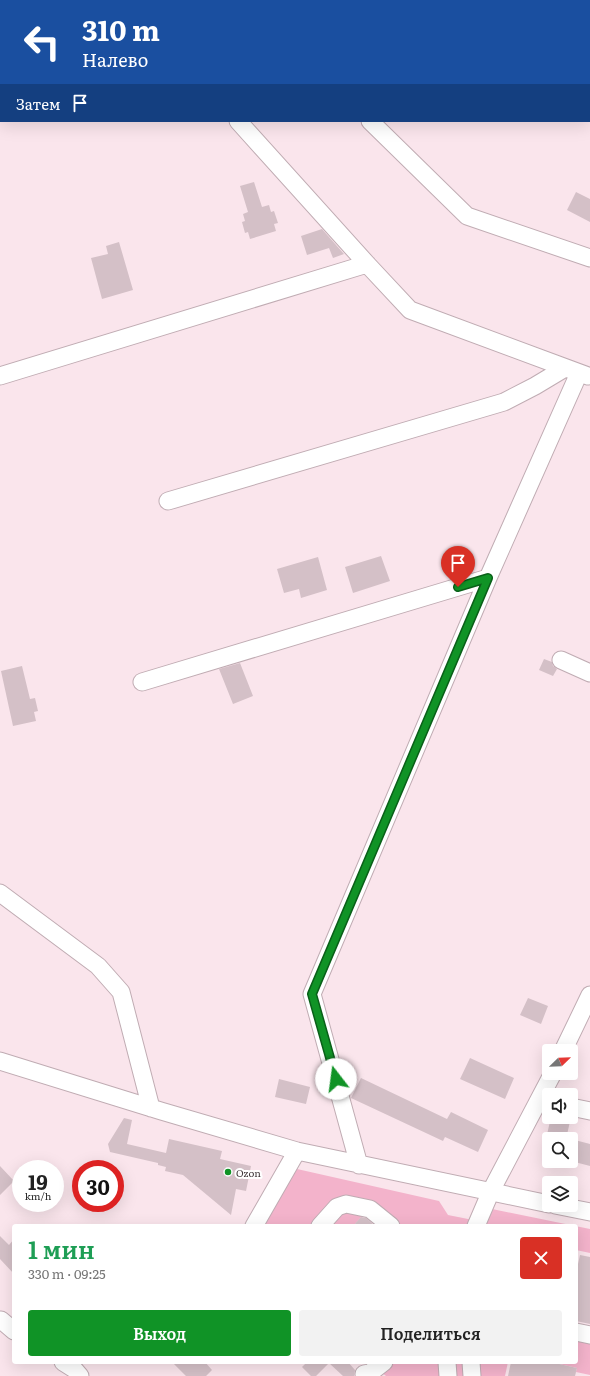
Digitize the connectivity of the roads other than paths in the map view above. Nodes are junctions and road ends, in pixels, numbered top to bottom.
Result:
1 (239, 122) edge
2 (371, 122) edge
3 (590, 258) edge
4 (367, 264) junction
5 (578, 372) edge
6 (0, 376) edge
7 (168, 501) dead end
8 (488, 578) junction
9 (561, 660) dead end
10 (590, 674) edge
11 (142, 682) dead end
12 (0, 893) edge
13 (590, 995) edge
14 (566, 1044) edge
15 (0, 1061) edge
16 (542, 1104) edge
17 (151, 1108) junction
18 (578, 1108) edge
19 (590, 1111) edge
20 (297, 1150) junction
21 (359, 1164) junction
22 (491, 1191) junction
23 (542, 1202) edge
24 (578, 1210) edge
25 (590, 1212) edge
26 (255, 1224) edge
27 (322, 1224) edge
28 (390, 1224) edge
29 (477, 1224) edge
30 (1, 1320) dead end
31 (12, 1329) edge
32 (578, 1332) edge
33 (590, 1335) edge
34 (66, 1364) edge
35 (381, 1364) edge
36 (447, 1364) edge
37 (470, 1364) edge
38 (361, 1371) edge
39 (80, 1376) edge
40 (448, 1376) edge
41 (472, 1376) edge

1 - 4 street
2 - 3 street
4 - 5 street
4 - 6 street
5 - 7 street
5 - 8 street
8 - 11 street
8 - 21 street
9 - 10 street
12 - 17 street
13 - 14 street
15 - 17 street
16 - 22 street
17 - 20 street
18 - 19 street
20 - 21 street
20 - 26 street
21 - 22 street
22 - 23 street
22 - 29 street
24 - 25 street
27 - 28 street
30 - 31 street
32 - 33 street
34 - 39 street
35 - 38 street
36 - 40 street
37 - 41 street

